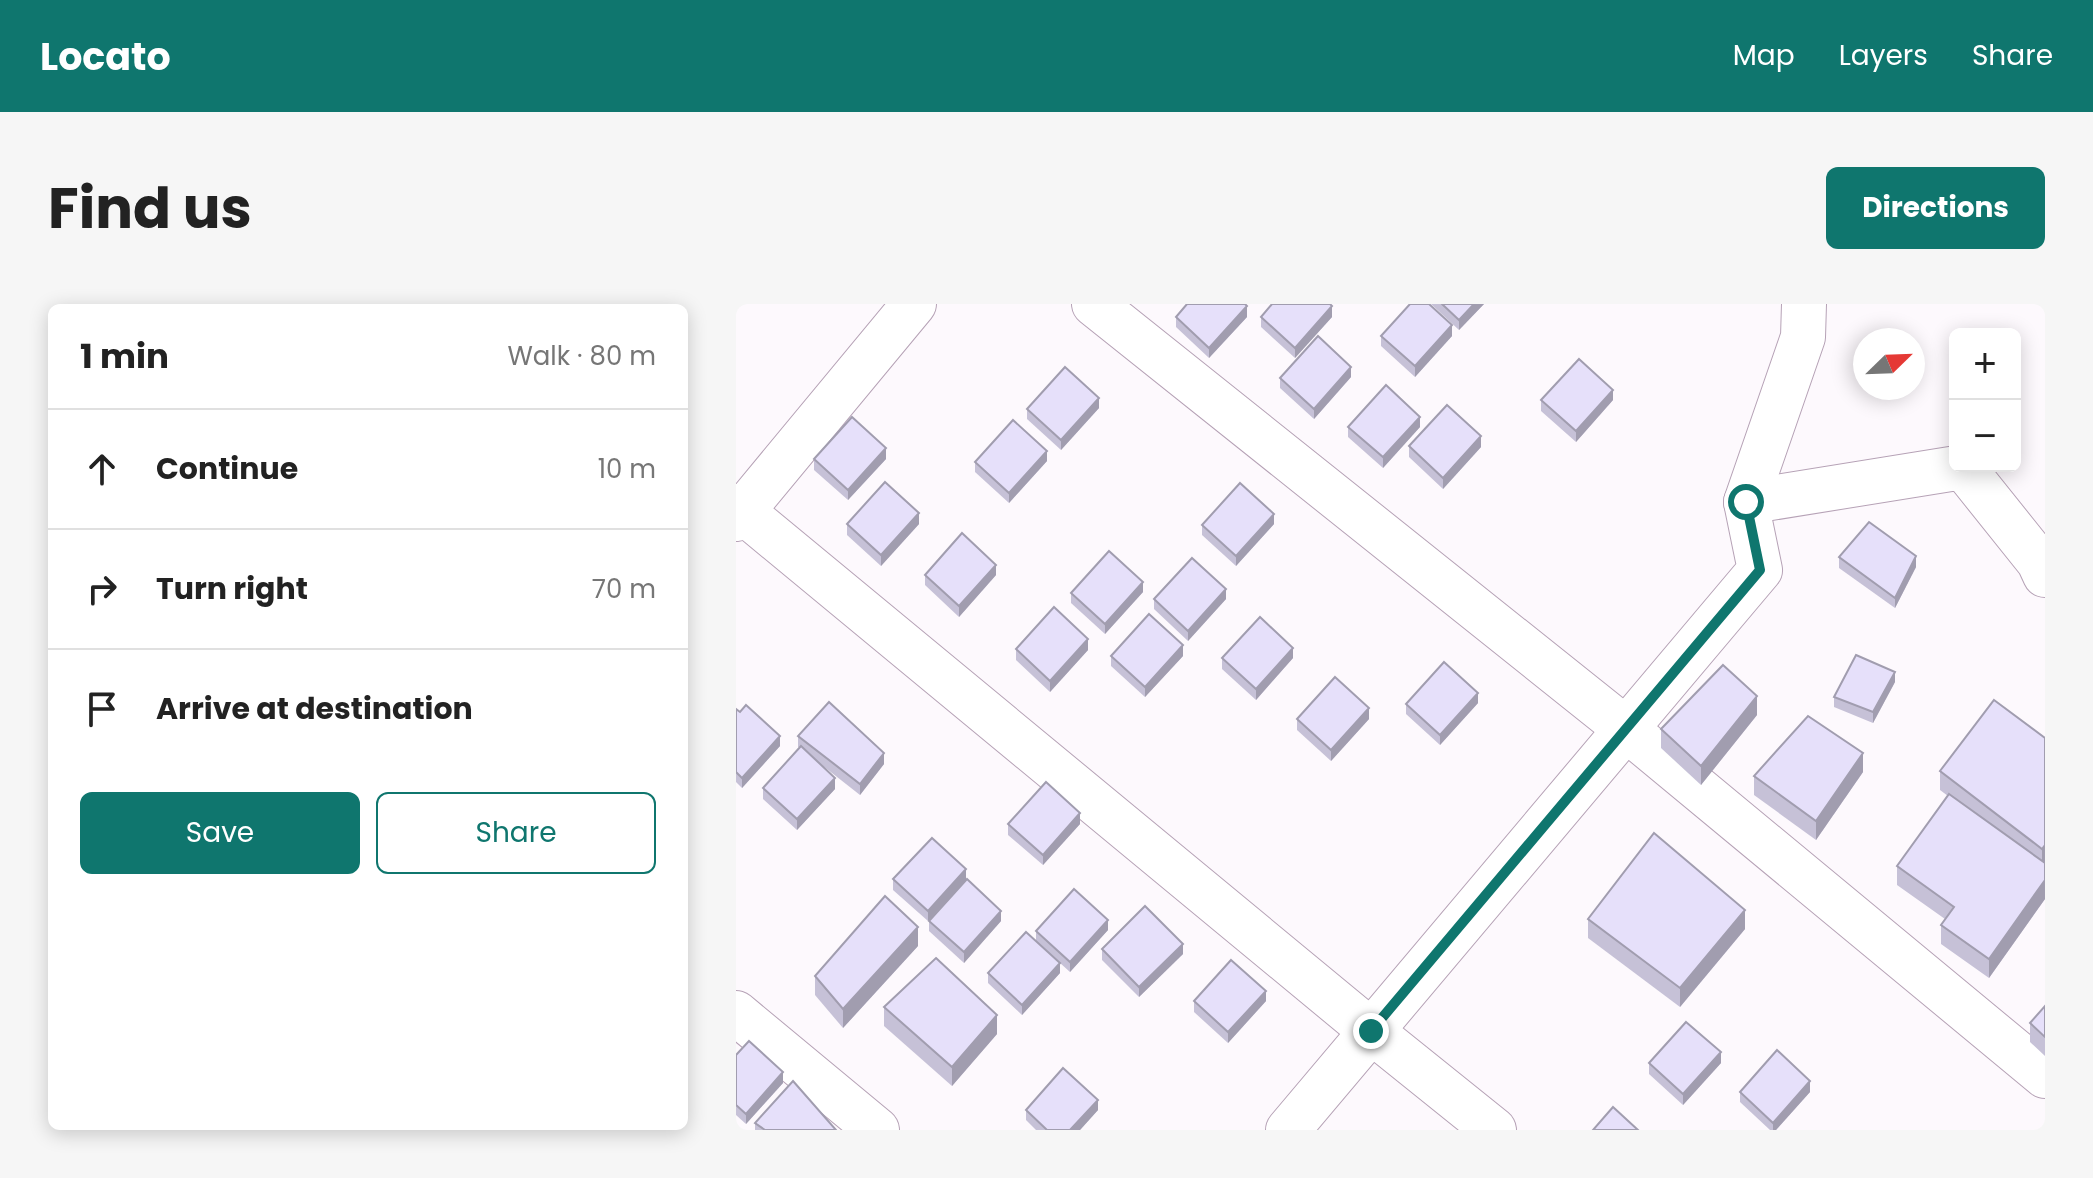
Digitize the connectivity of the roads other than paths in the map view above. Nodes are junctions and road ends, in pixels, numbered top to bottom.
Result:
1 (914, 304) edge
2 (1094, 304) edge
3 (1804, 304) edge
4 (1746, 502) junction
5 (738, 512) edge
6 (2045, 575) edge
7 (1626, 729) junction
8 (736, 1013) edge
9 (1371, 1031) junction
10 (2045, 1076) edge
11 (877, 1130) edge
12 (1288, 1130) edge
13 (1494, 1130) edge

1 - 5 street
2 - 7 street
3 - 4 street
4 - 6 street
4 - 7 street
5 - 9 street
7 - 9 street
7 - 10 street
8 - 11 street
9 - 12 street
9 - 13 street

